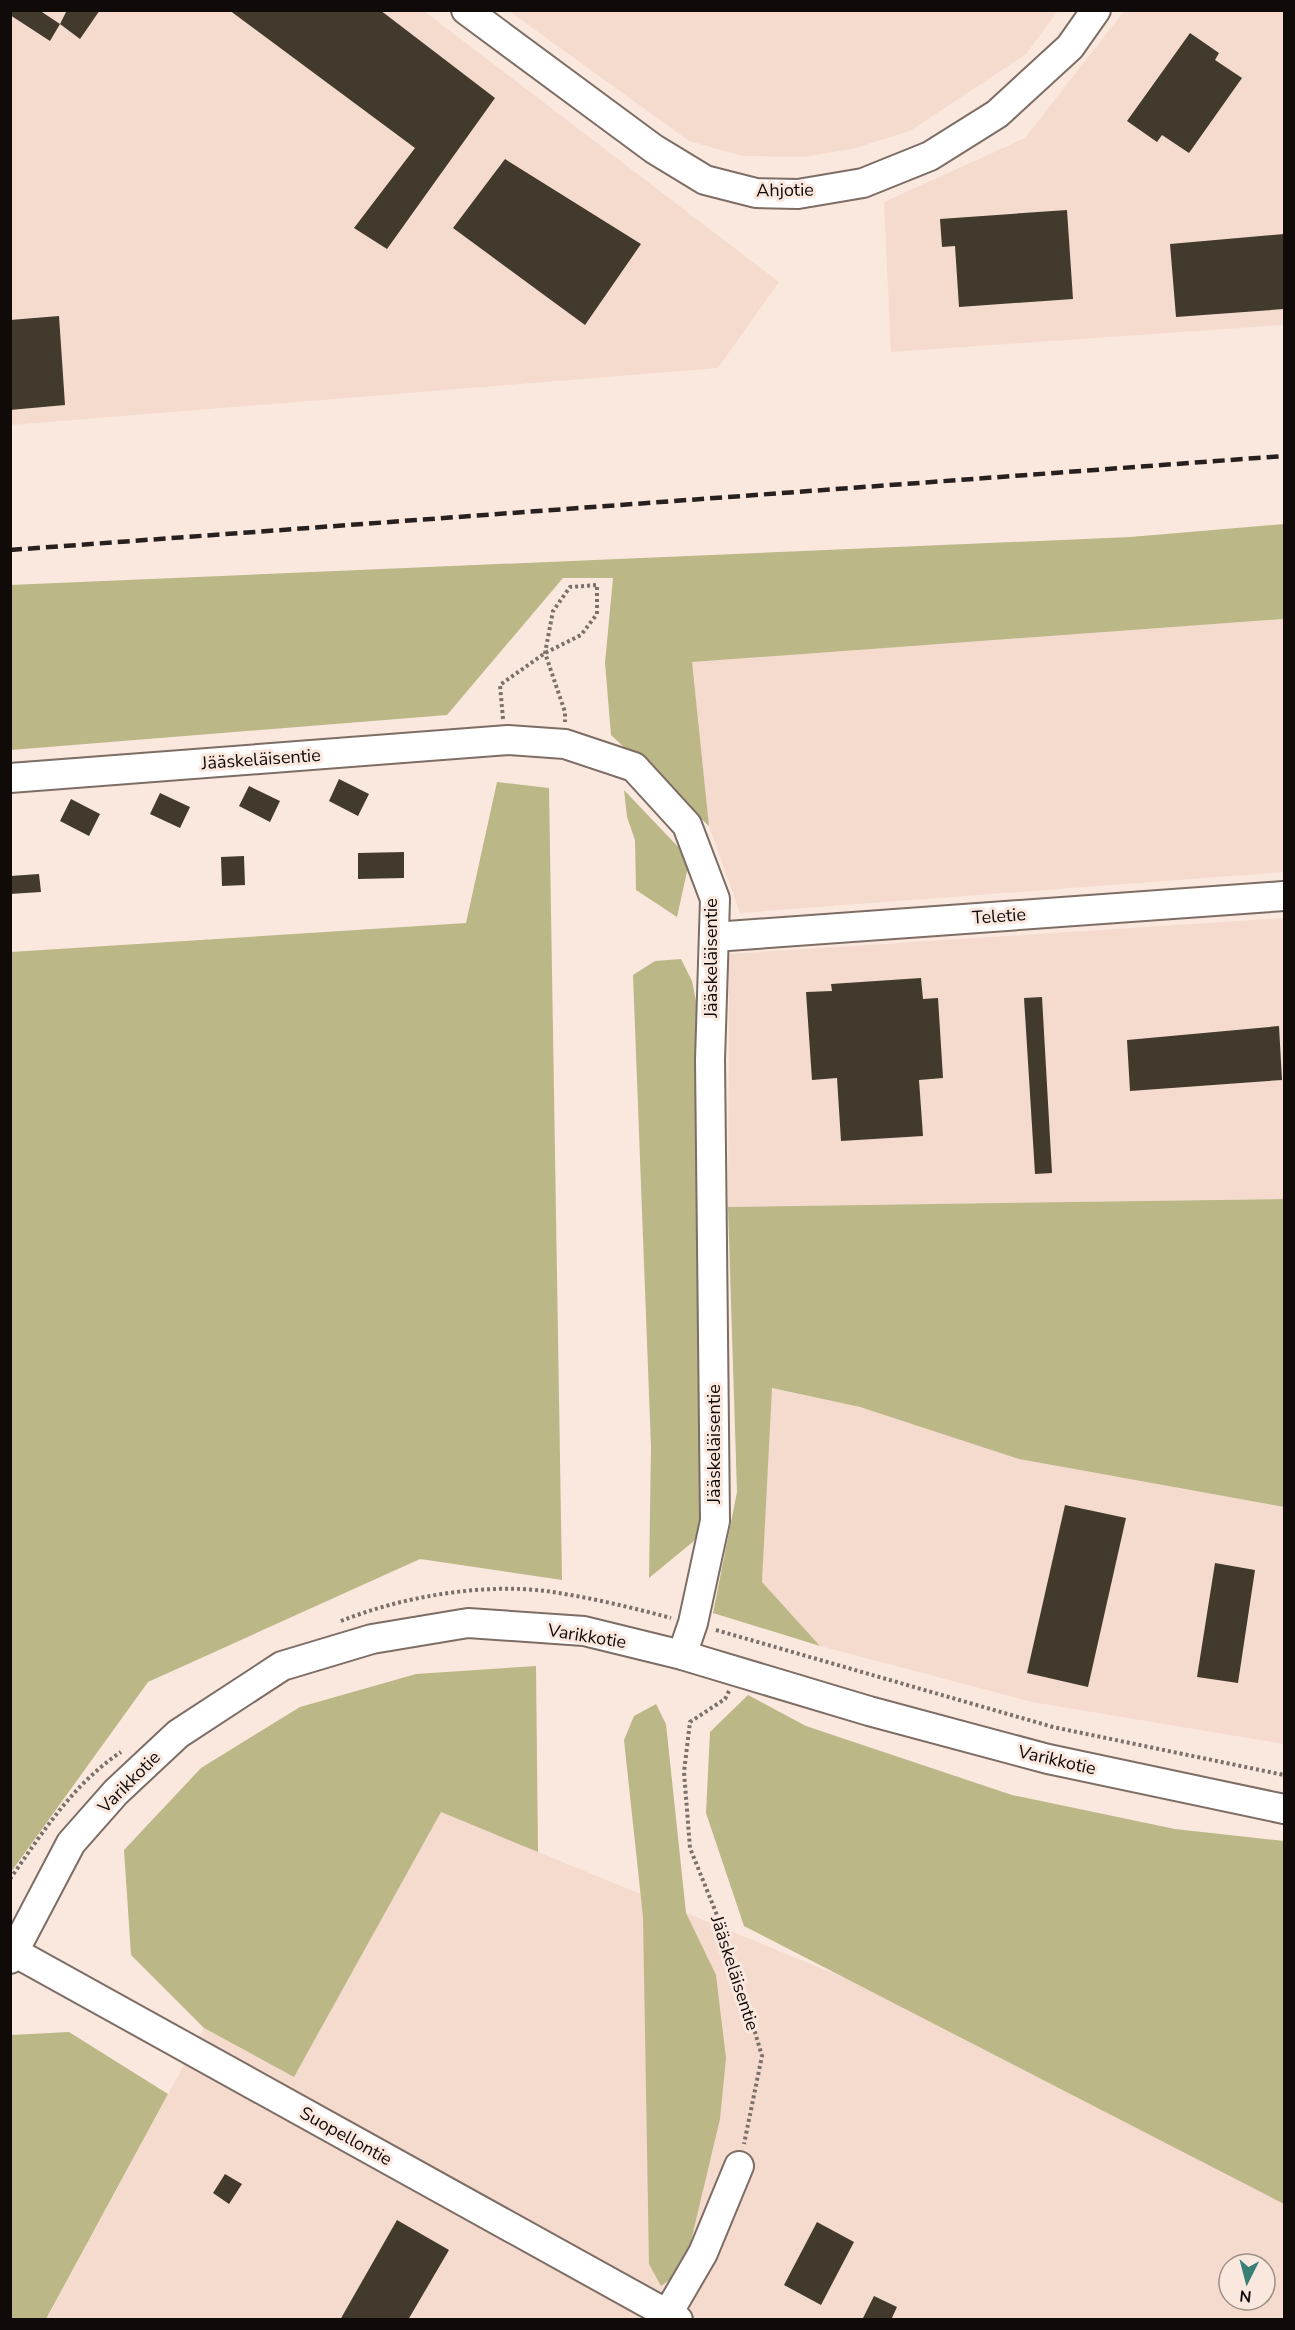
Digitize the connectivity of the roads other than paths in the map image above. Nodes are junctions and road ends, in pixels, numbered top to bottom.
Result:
1 (465, 10) edge
2 (1096, 10) edge
3 (10, 778) edge
4 (1284, 896) edge
5 (714, 937) junction
6 (682, 1655) junction
7 (1284, 1809) edge
8 (12, 1956) edge
9 (740, 2166) road end
10 (670, 2318) edge

1 - 2 street, Ahjotie
3 - 5 street, Jääskeläisentie
4 - 5 street, Teletie
5 - 6 street, Jääskeläisentie
6 - 7 street, Varikkotie
6 - 8 street, Varikkotie
8 - 10 street, Suopellontie
9 - 10 street

